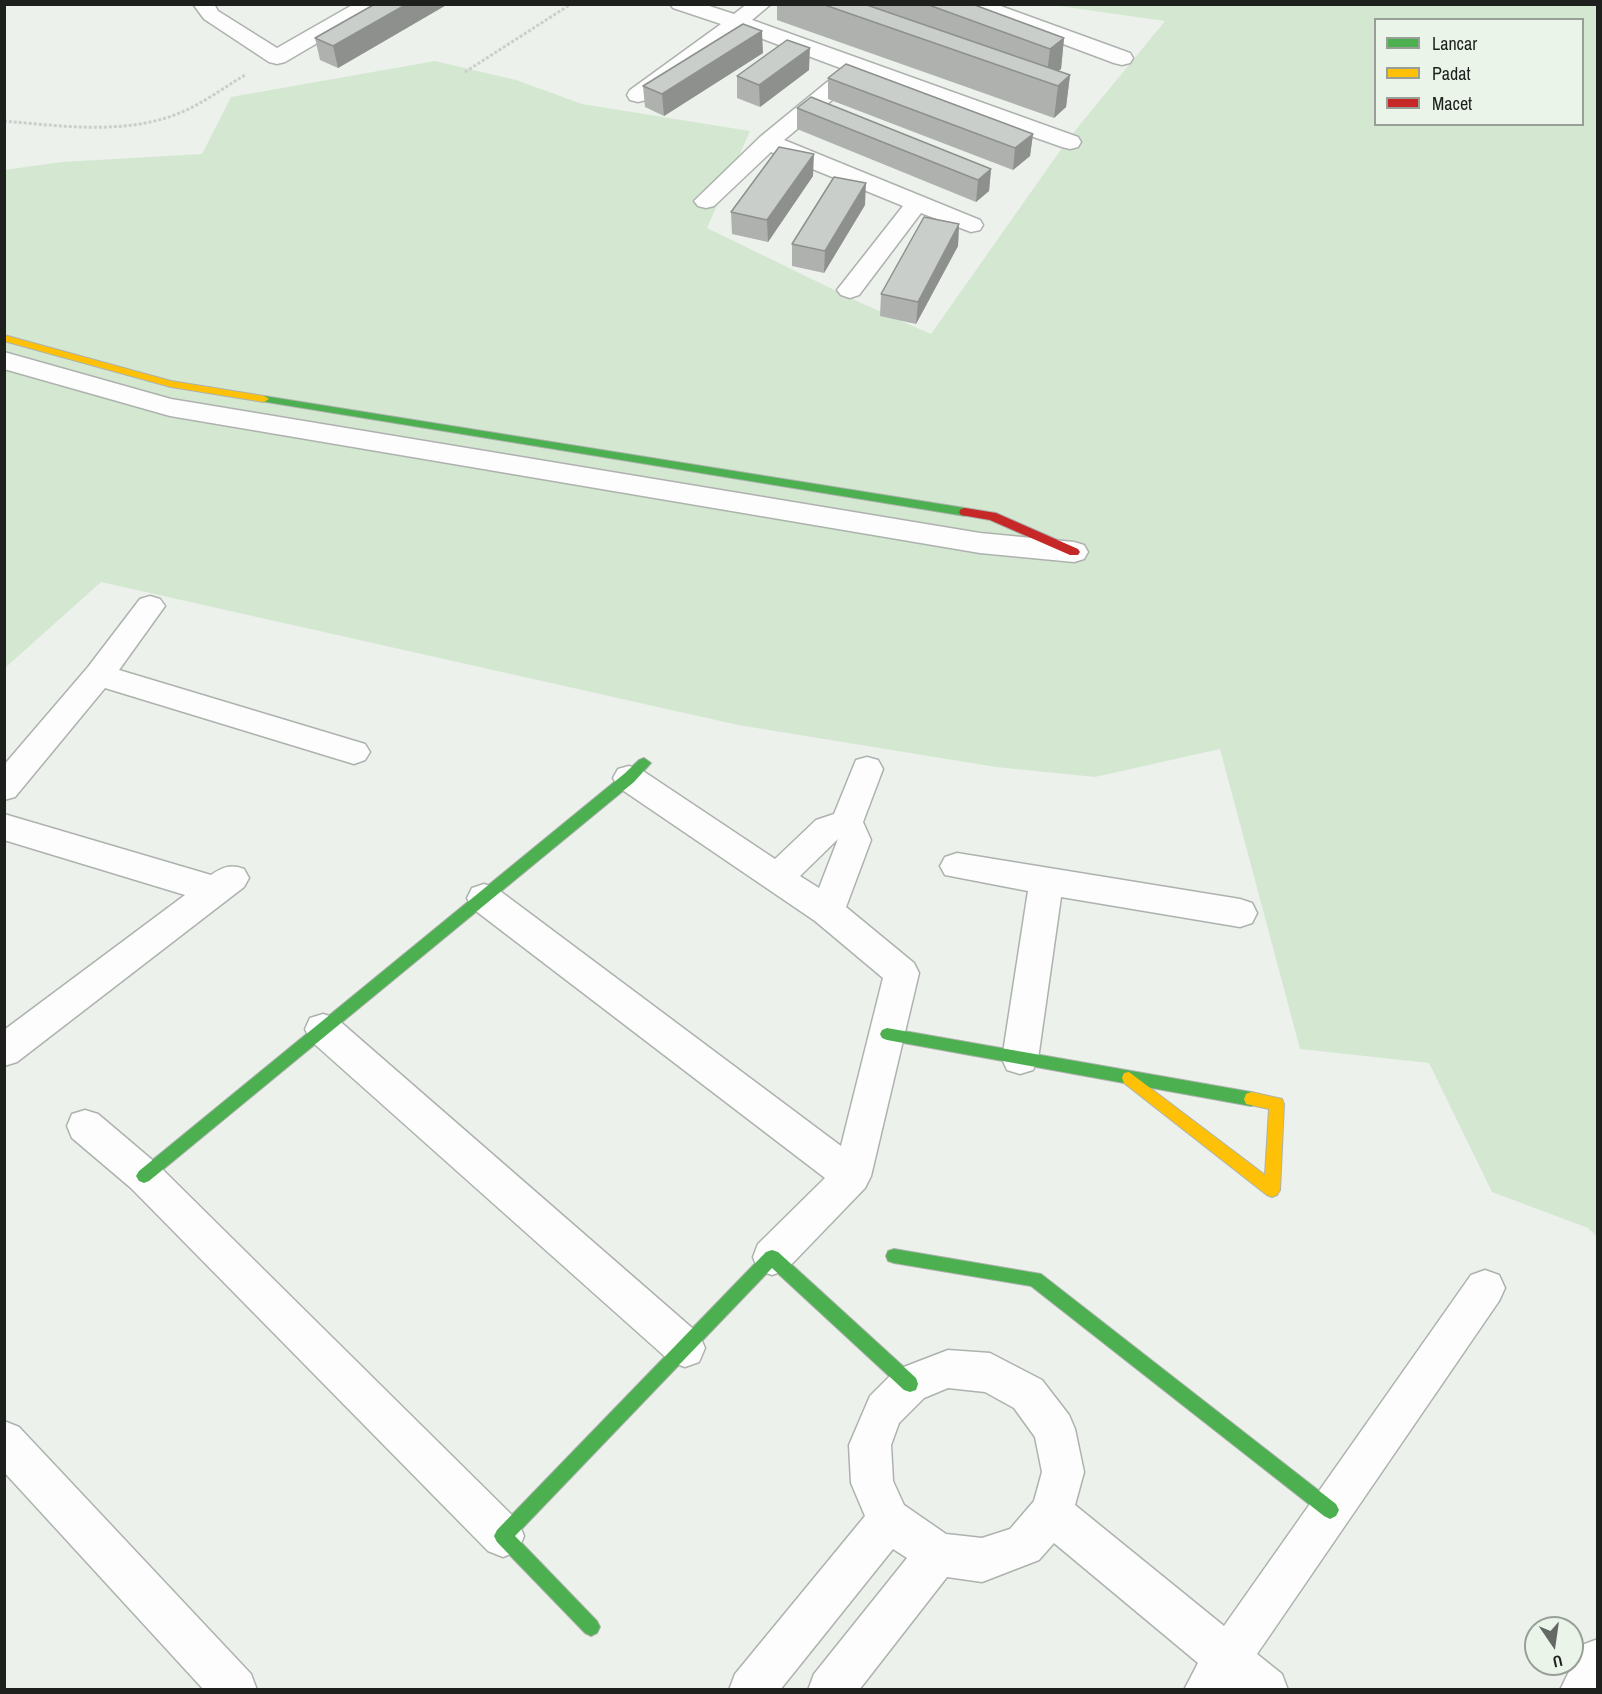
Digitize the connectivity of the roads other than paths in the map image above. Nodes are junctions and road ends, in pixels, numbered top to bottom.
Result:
1 (203, 4) edge
2 (370, 4) edge
3 (680, 4) edge
4 (760, 4) edge
5 (974, 4) edge
6 (736, 22) junction
7 (1122, 58) dead end
8 (858, 68) junction
9 (638, 96) dead end
10 (768, 142) junction
11 (1070, 142) dead end
12 (706, 201) dead end
13 (916, 203) junction
14 (971, 225) dead end
15 (850, 290) dead end
16 (4, 338) edge
17 (4, 360) edge
18 (1074, 552) joint
19 (150, 606) dead end
20 (99, 675) junction
21 (354, 752) dead end
22 (867, 769) dead end
23 (637, 770) joint
24 (4, 788) edge
25 (848, 822) junction
26 (4, 827) edge
27 (957, 866) dead end
28 (776, 878) junction
29 (1047, 880) junction
30 (484, 898) junction
31 (827, 911) junction
32 (1240, 913) dead end
33 (323, 1029) junction
34 (887, 1034) junction
35 (9, 1043) edge
36 (1020, 1059) junction
37 (1129, 1078) junction
38 (85, 1126) dead end
39 (144, 1176) junction
40 (852, 1176) junction
41 (894, 1256) dead end
42 (772, 1257) junction
43 (1485, 1288) dead end
44 (685, 1348) junction
45 (910, 1384) junction
46 (4, 1440) edge
47 (1330, 1510) junction
48 (1052, 1513) junction
49 (889, 1520) junction
50 (503, 1536) junction
51 (938, 1554) junction
52 (591, 1627) dead end
53 (1598, 1661) edge
54 (1216, 1673) edge
55 (235, 1689) edge
56 (751, 1689) edge
57 (830, 1689) edge
58 (1266, 1689) edge
59 (1582, 1689) edge

1 - 2 street
3 - 6 street
4 - 6 street
5 - 7 street
6 - 8 street
6 - 9 street
8 - 10 street
8 - 11 street
10 - 12 street
10 - 13 street
13 - 14 street
13 - 15 street
16 - 18 street
17 - 18 street
19 - 20 street
20 - 21 street
20 - 24 street
22 - 25 street
23 - 28 street
23 - 30 street
25 - 28 street
25 - 31 street
26 - 35 street
27 - 29 street
28 - 31 street
29 - 32 street
29 - 36 street
30 - 33 street
30 - 40 street
31 - 34 street
33 - 39 street
33 - 44 street
34 - 36 street
34 - 40 street
36 - 37 street
37 - 37 street
38 - 39 street
39 - 50 street
40 - 42 street
41 - 47 street
42 - 44 street
42 - 45 street
43 - 47 street
44 - 50 street
45 - 48 street
45 - 49 street
46 - 55 street
47 - 54 street
48 - 51 street
48 - 54 street
49 - 51 street
49 - 56 street
50 - 52 street
51 - 57 street
53 - 59 street
54 - 58 street

